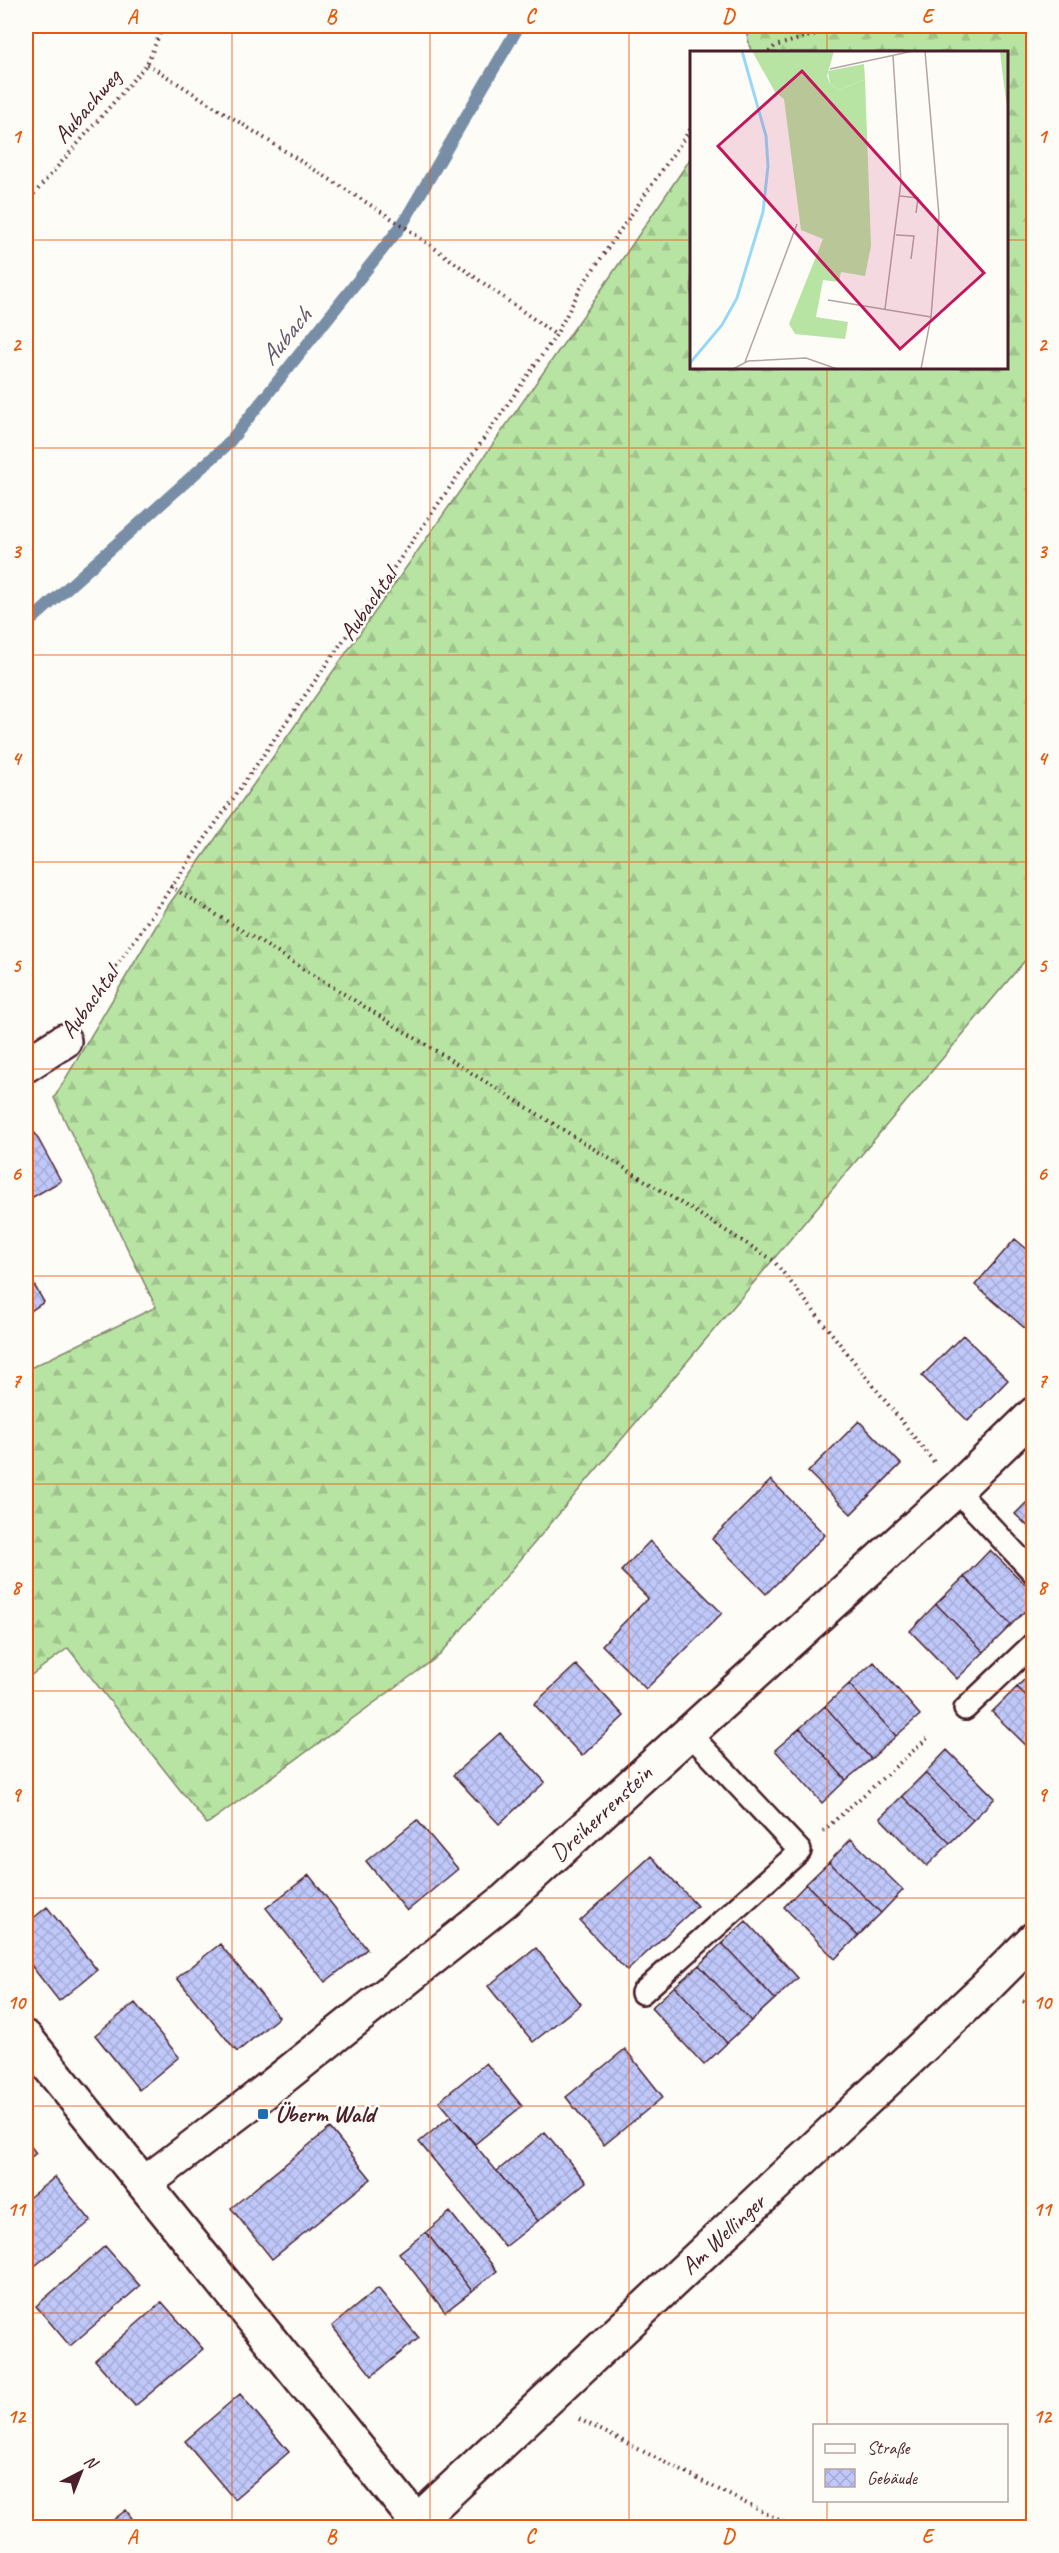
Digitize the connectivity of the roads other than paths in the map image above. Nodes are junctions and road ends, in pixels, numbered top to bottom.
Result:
1 (64, 1041) road end
2 (26, 1065) edge
3 (1034, 1414) edge
4 (956, 1490) junction
5 (1034, 1573) edge
6 (1034, 1643) edge
7 (965, 1709) dead end
8 (688, 1732) junction
9 (1034, 1939) edge
10 (642, 1993) dead end
11 (26, 2038) edge
12 (144, 2184) junction
13 (414, 2525) edge

1 - 2 street, Aubachtal
3 - 4 street, Dreiherrenstein
4 - 5 lane
4 - 8 street, Dreiherrenstein
6 - 7 lane
8 - 10 lane
8 - 12 street, Dreiherrenstein
9 - 13 street, Am Wellinger
11 - 12 street
12 - 13 street

